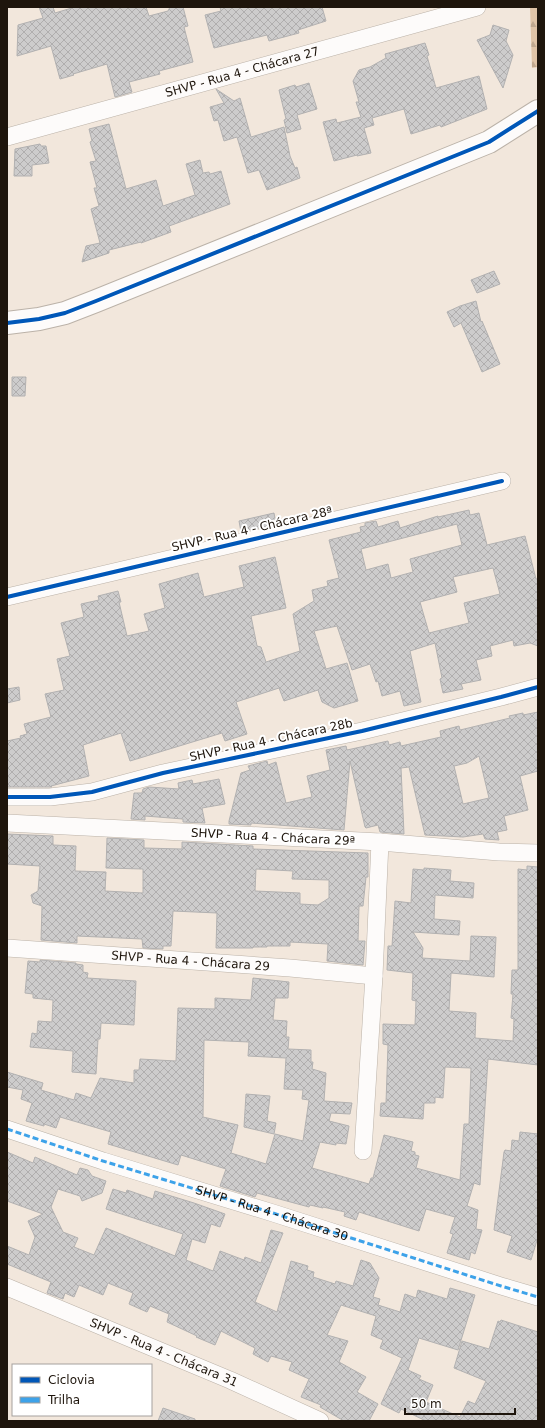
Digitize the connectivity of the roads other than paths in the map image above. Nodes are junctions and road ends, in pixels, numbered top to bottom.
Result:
1 (478, 7) edge
2 (538, 111) edge
3 (7, 138) edge
4 (7, 323) edge
5 (502, 481) dead end
6 (7, 597) edge
7 (538, 687) edge
8 (7, 797) edge
9 (7, 823) edge
10 (380, 842) junction
11 (538, 853) edge
12 (7, 948) edge
13 (374, 976) junction
14 (7, 1129) edge
15 (363, 1151) dead end
16 (7, 1287) edge
17 (538, 1297) edge
18 (320, 1421) edge

1 - 3 street, SHVP - Rua 4 - Chácara 27
2 - 4 street
5 - 6 street, SHVP - Rua 4 - Chácara 28ª
7 - 8 street, SHVP - Rua 4 - Chácara 28b
9 - 10 street, SHVP - Rua 4 - Chácara 29ª
10 - 11 street, SHVP - Rua 4 - Chácara 29ª
10 - 13 street
12 - 13 street, SHVP - Rua 4 - Chácara 29
13 - 15 street
14 - 17 street, SHVP - Rua 4 - Chácara 30
16 - 18 street, SHVP - Rua 4 - Chácara 31

